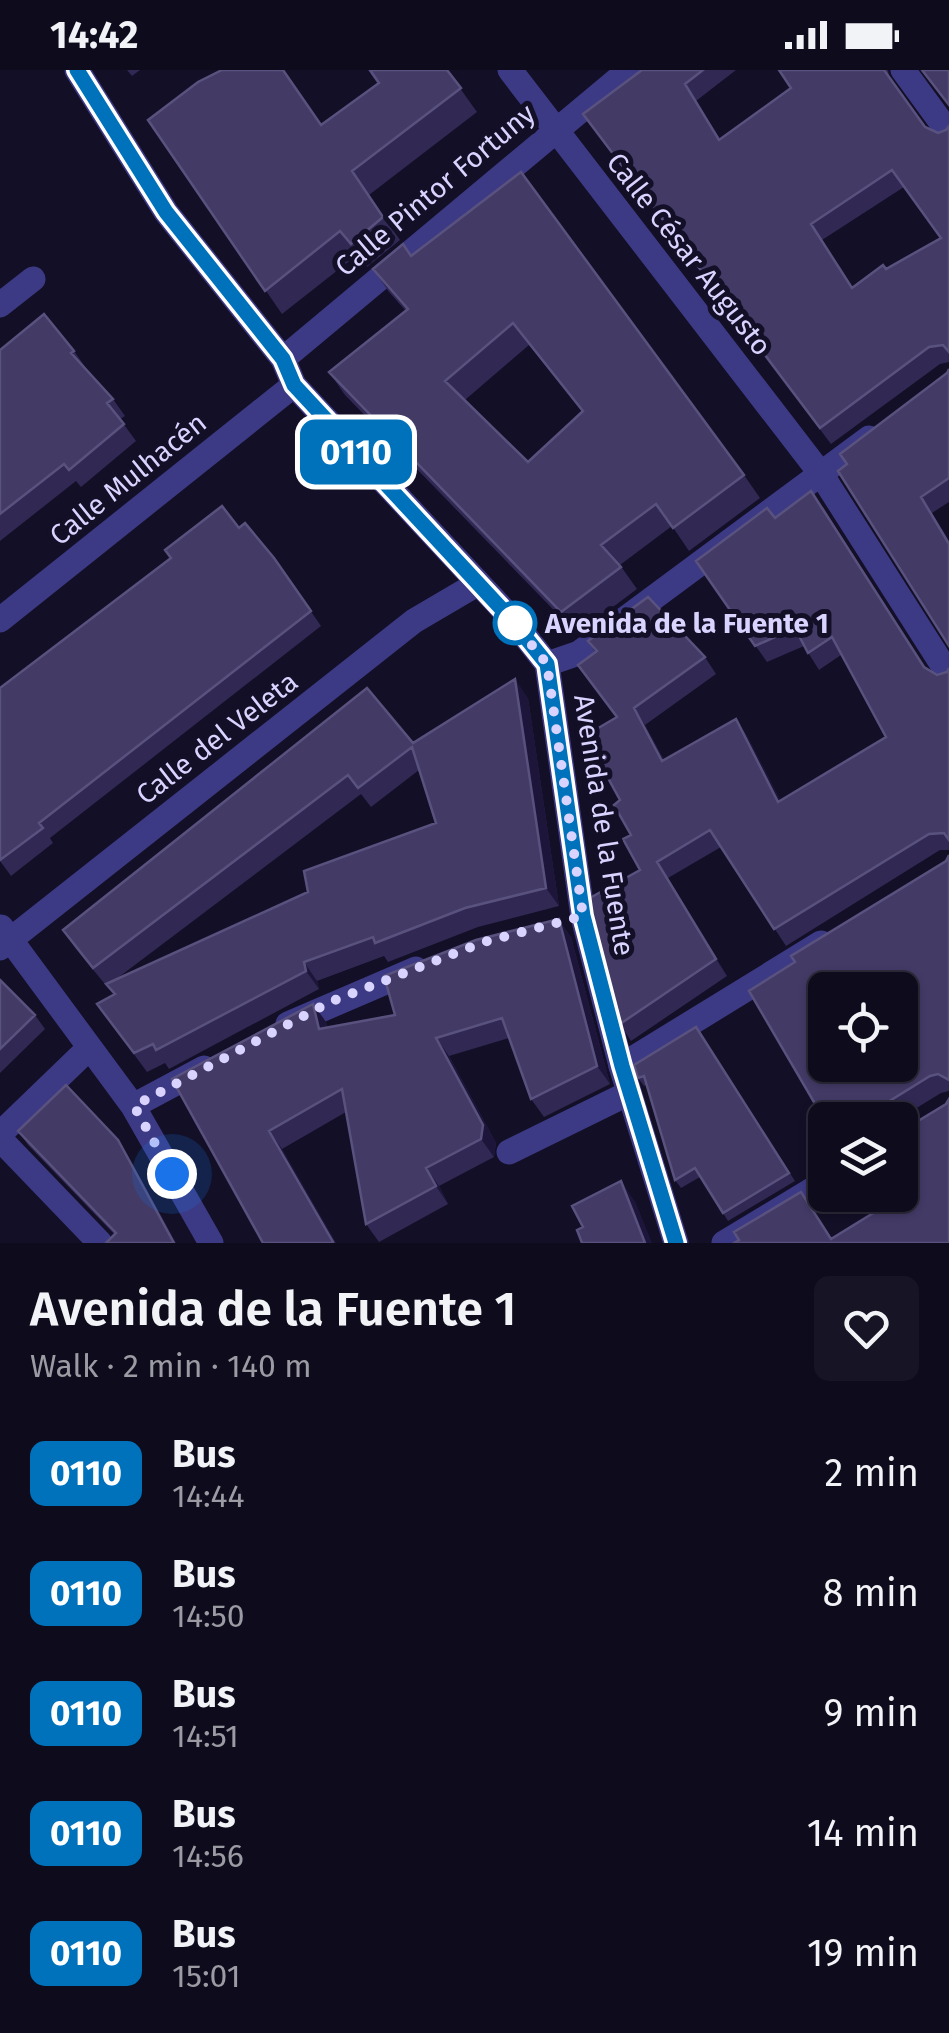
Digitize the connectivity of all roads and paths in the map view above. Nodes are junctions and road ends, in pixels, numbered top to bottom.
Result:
1 (77, 70) edge
2 (510, 70) edge
3 (629, 70) edge
4 (903, 70) edge
5 (554, 129) junction
6 (949, 133) edge
7 (33, 279) dead end
8 (0, 305) edge
9 (283, 359) junction
10 (294, 385) junction
11 (891, 422) edge
12 (822, 474) junction
13 (477, 584) junction
14 (0, 620) edge
15 (547, 664) junction
16 (948, 669) edge
17 (583, 916) junction
18 (551, 925) edge
19 (849, 926) edge
20 (3, 938) edge
21 (433, 962) edge
22 (264, 1037) edge
23 (90, 1048) junction
24 (230, 1054) edge
25 (622, 1066) junction
26 (629, 1093) junction
27 (134, 1106) junction
28 (0, 1136) edge
29 (510, 1152) dead end
30 (808, 1192) edge
31 (100, 1243) edge
32 (211, 1243) edge
33 (676, 1243) edge
34 (724, 1243) edge

1 - 9 street, Avenida de la Fuente
2 - 5 street, Calle César Augusto
3 - 5 street, Calle Pintor Fortuny
4 - 6 street
5 - 9 street, Calle Pintor Fortuny
5 - 12 street, Calle César Augusto
7 - 8 street
9 - 10 street, Avenida de la Fuente
10 - 13 street, Avenida de la Fuente
10 - 14 street, Calle Mulhacén
11 - 12 street
12 - 15 street
12 - 16 street, Calle César Augusto
13 - 15 street, Avenida de la Fuente
13 - 20 street, Calle del Veleta
15 - 17 street, Avenida de la Fuente
17 - 18 street
17 - 25 street, Avenida de la Fuente
19 - 25 street
20 - 23 street
21 - 22 street
23 - 27 street
23 - 28 street
24 - 27 street
25 - 26 street, Avenida de la Fuente
26 - 29 street
26 - 33 street, Avenida de la Fuente
27 - 32 street
28 - 31 street
30 - 34 street

